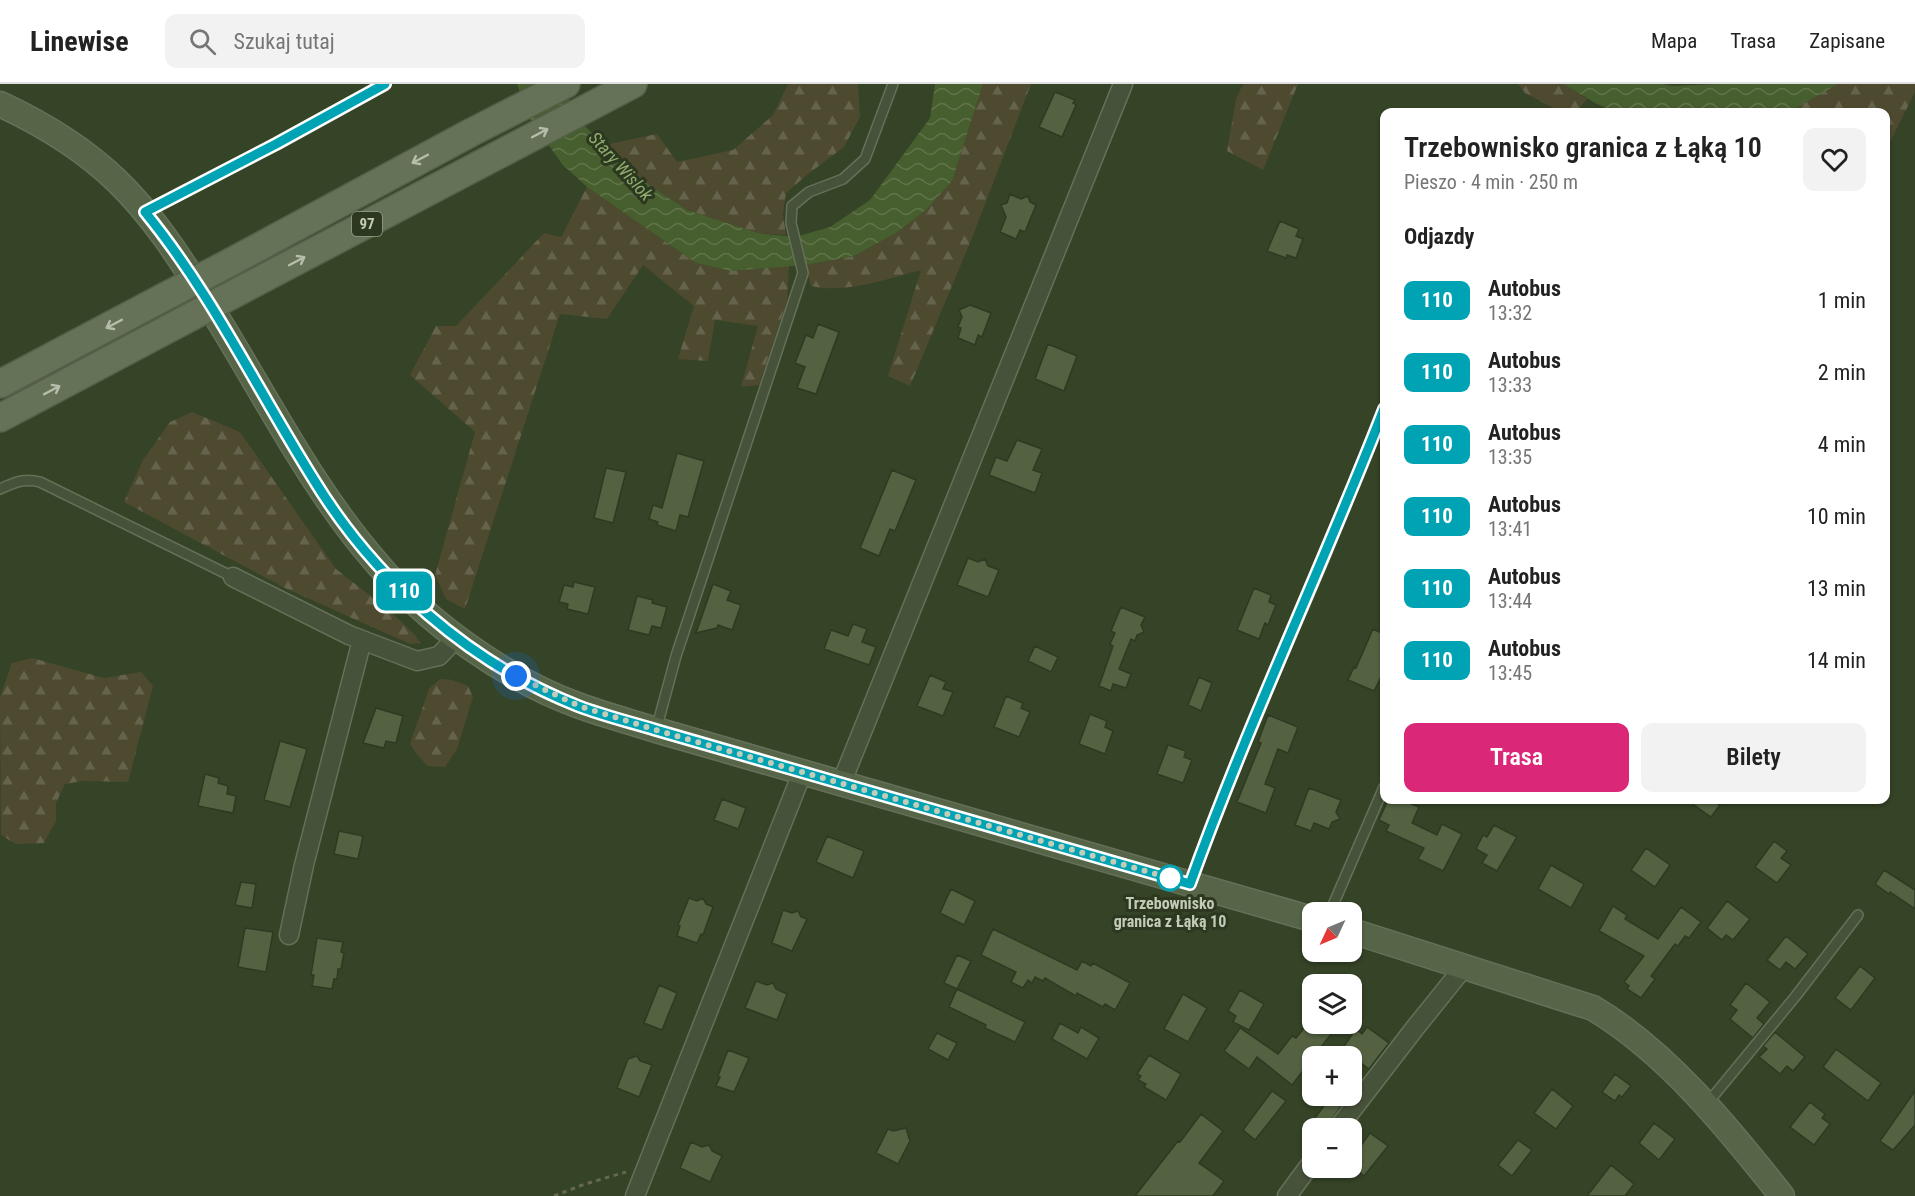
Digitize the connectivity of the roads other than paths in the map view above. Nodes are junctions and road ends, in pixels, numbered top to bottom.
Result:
1 (385, 84) edge
2 (566, 84) edge
3 (892, 84) edge
4 (1123, 84) edge
5 (626, 88) edge
6 (0, 104) edge
7 (145, 212) junction
8 (0, 384) edge
9 (0, 418) edge
10 (1380, 419) edge
11 (0, 489) edge
12 (233, 578) joint
13 (456, 638) junction
14 (362, 640) junction
15 (656, 730) junction
16 (802, 773) junction
17 (841, 784) junction
18 (1380, 796) edge
19 (1190, 884) junction
20 (1334, 902) edge
21 (1858, 915) dead end
22 (1302, 916) edge
23 (1362, 934) edge
24 (289, 935) dead end
25 (1464, 967) junction
26 (1705, 1105) junction
27 (1346, 1118) edge
28 (1302, 1176) edge
29 (635, 1196) edge
30 (1287, 1196) edge
31 (1782, 1196) edge

1 - 7 lane
2 -> 8 main road, 97, bridge
3 - 15 lane
4 - 17 street
9 -> 5 main road, 97, bridge
6 - 7 street
7 - 13 street
10 - 19 lane
11 - 12 lane
12 - 14 street
13 - 14 street
13 - 15 street
14 - 24 street
15 - 16 street
16 - 17 street
16 - 29 street
17 - 19 street
18 - 20 lane
19 - 22 street
21 - 26 lane
23 - 25 street
25 - 26 street
25 - 27 street
26 - 31 street
28 - 30 street

